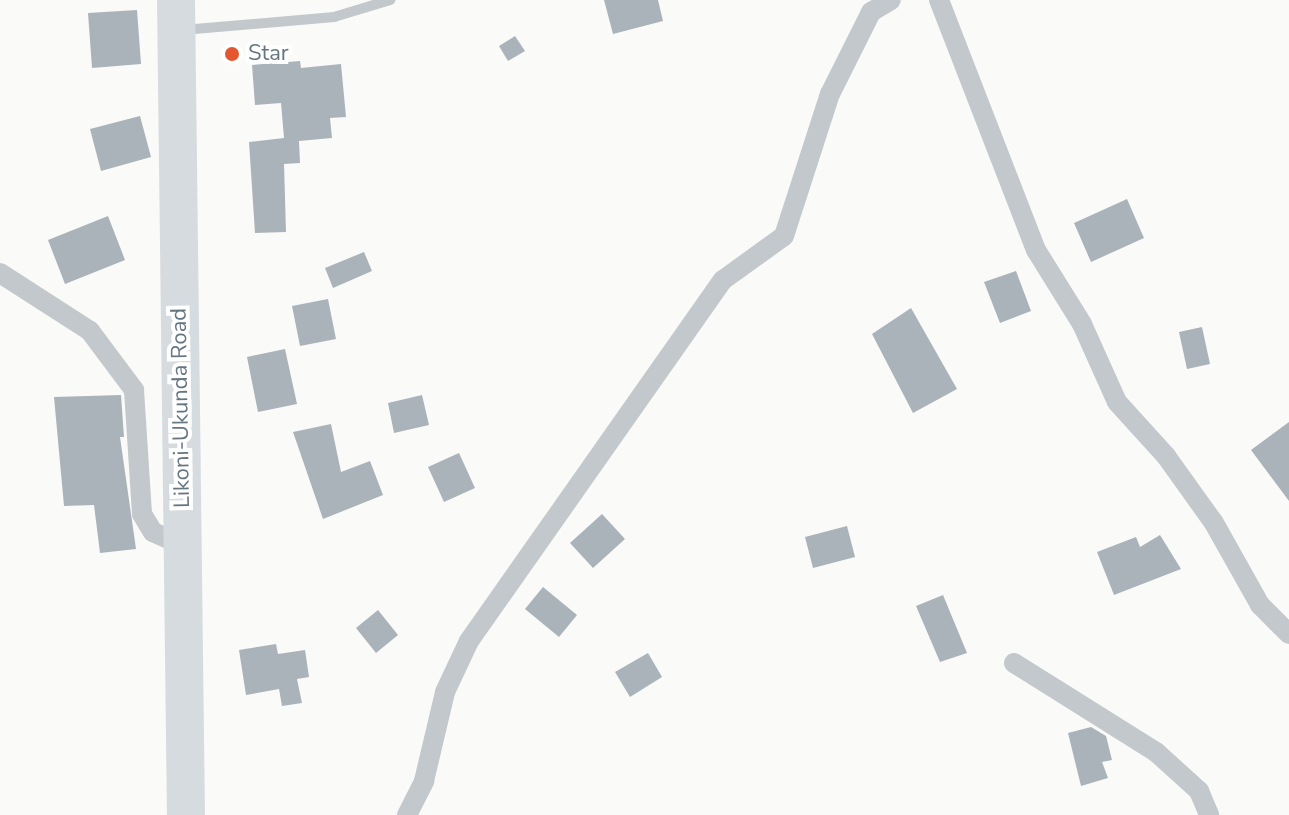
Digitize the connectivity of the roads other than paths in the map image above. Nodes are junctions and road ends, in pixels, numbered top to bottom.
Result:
1 (390, 0) edge
2 (891, 0) edge
3 (939, 0) edge
4 (177, 15) edge
5 (0, 273) edge
6 (182, 545) junction
7 (1289, 634) edge
8 (1014, 663) dead end
9 (186, 815) edge
10 (407, 815) edge
11 (1209, 815) edge

1 - 4 lane
2 - 10 street
3 - 7 street
4 - 6 highway, Likoni-Ukunda Road
5 - 6 street
6 - 9 highway, Likoni-Ukunda Road
8 - 11 street

